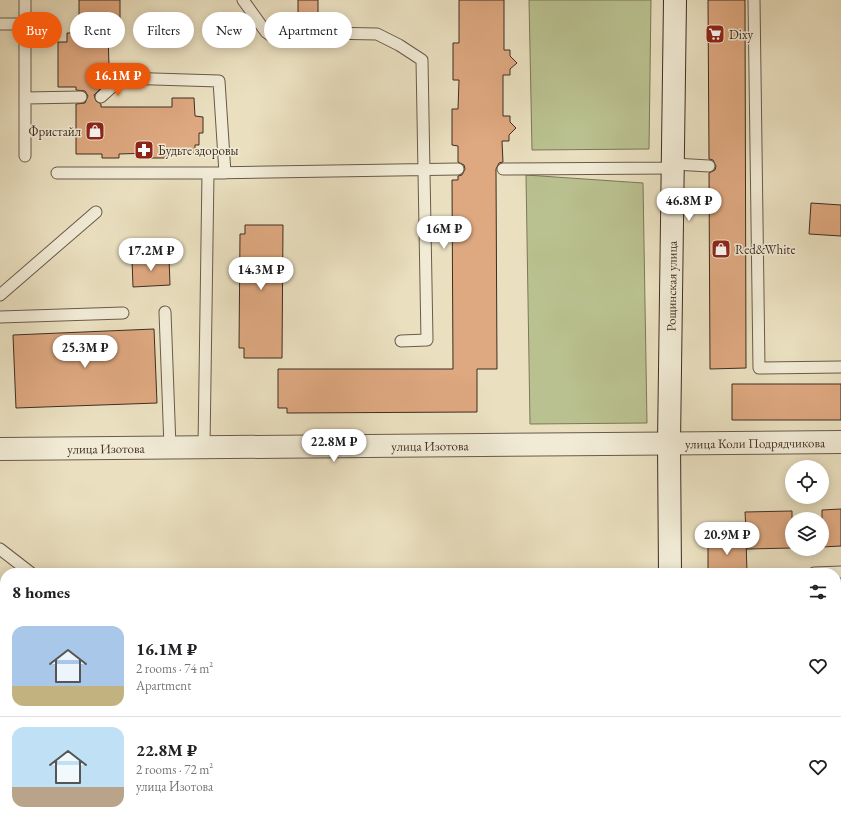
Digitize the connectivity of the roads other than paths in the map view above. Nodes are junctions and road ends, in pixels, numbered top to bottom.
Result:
1 (25, 0) edge
2 (243, 0) edge
3 (675, 0) edge
4 (754, 0) edge
5 (24, 12) edge
6 (0, 24) edge
7 (12, 24) edge
8 (24, 48) edge
9 (101, 96) dead end
10 (81, 97) dead end
11 (25, 98) junction
12 (25, 156) dead end
13 (673, 166) junction
14 (709, 166) dead end
15 (424, 169) junction
16 (458, 169) dead end
17 (503, 169) dead end
18 (57, 173) dead end
19 (208, 173) junction
20 (224, 173) junction
21 (96, 212) dead end
22 (0, 295) edge
23 (165, 312) dead end
24 (122, 313) dead end
25 (0, 317) edge
26 (401, 341) dead end
27 (841, 368) edge
28 (841, 442) edge
29 (668, 443) junction
30 (170, 447) junction
31 (204, 447) junction
32 (0, 449) edge
33 (0, 549) edge
34 (25, 568) edge
35 (670, 568) edge

1 - 5 lane
2 - 15 lane
3 - 13 street, Рощинская улица
4 - 27 lane
6 - 7 lane
8 - 11 lane
9 - 20 lane
10 - 11 lane
11 - 12 lane
13 - 14 lane
13 - 17 lane
13 - 29 street, Рощинская улица
15 - 16 lane
15 - 20 lane
15 - 26 lane
18 - 19 lane
19 - 20 lane
19 - 31 lane
21 - 22 lane
23 - 30 lane
24 - 25 lane
28 - 29 street, улица Коли Подрядчикова
29 - 31 street, улица Изотова
29 - 35 street, Рощинская улица
30 - 31 street, улица Изотова
30 - 32 street, улица Изотова
33 - 34 lane

